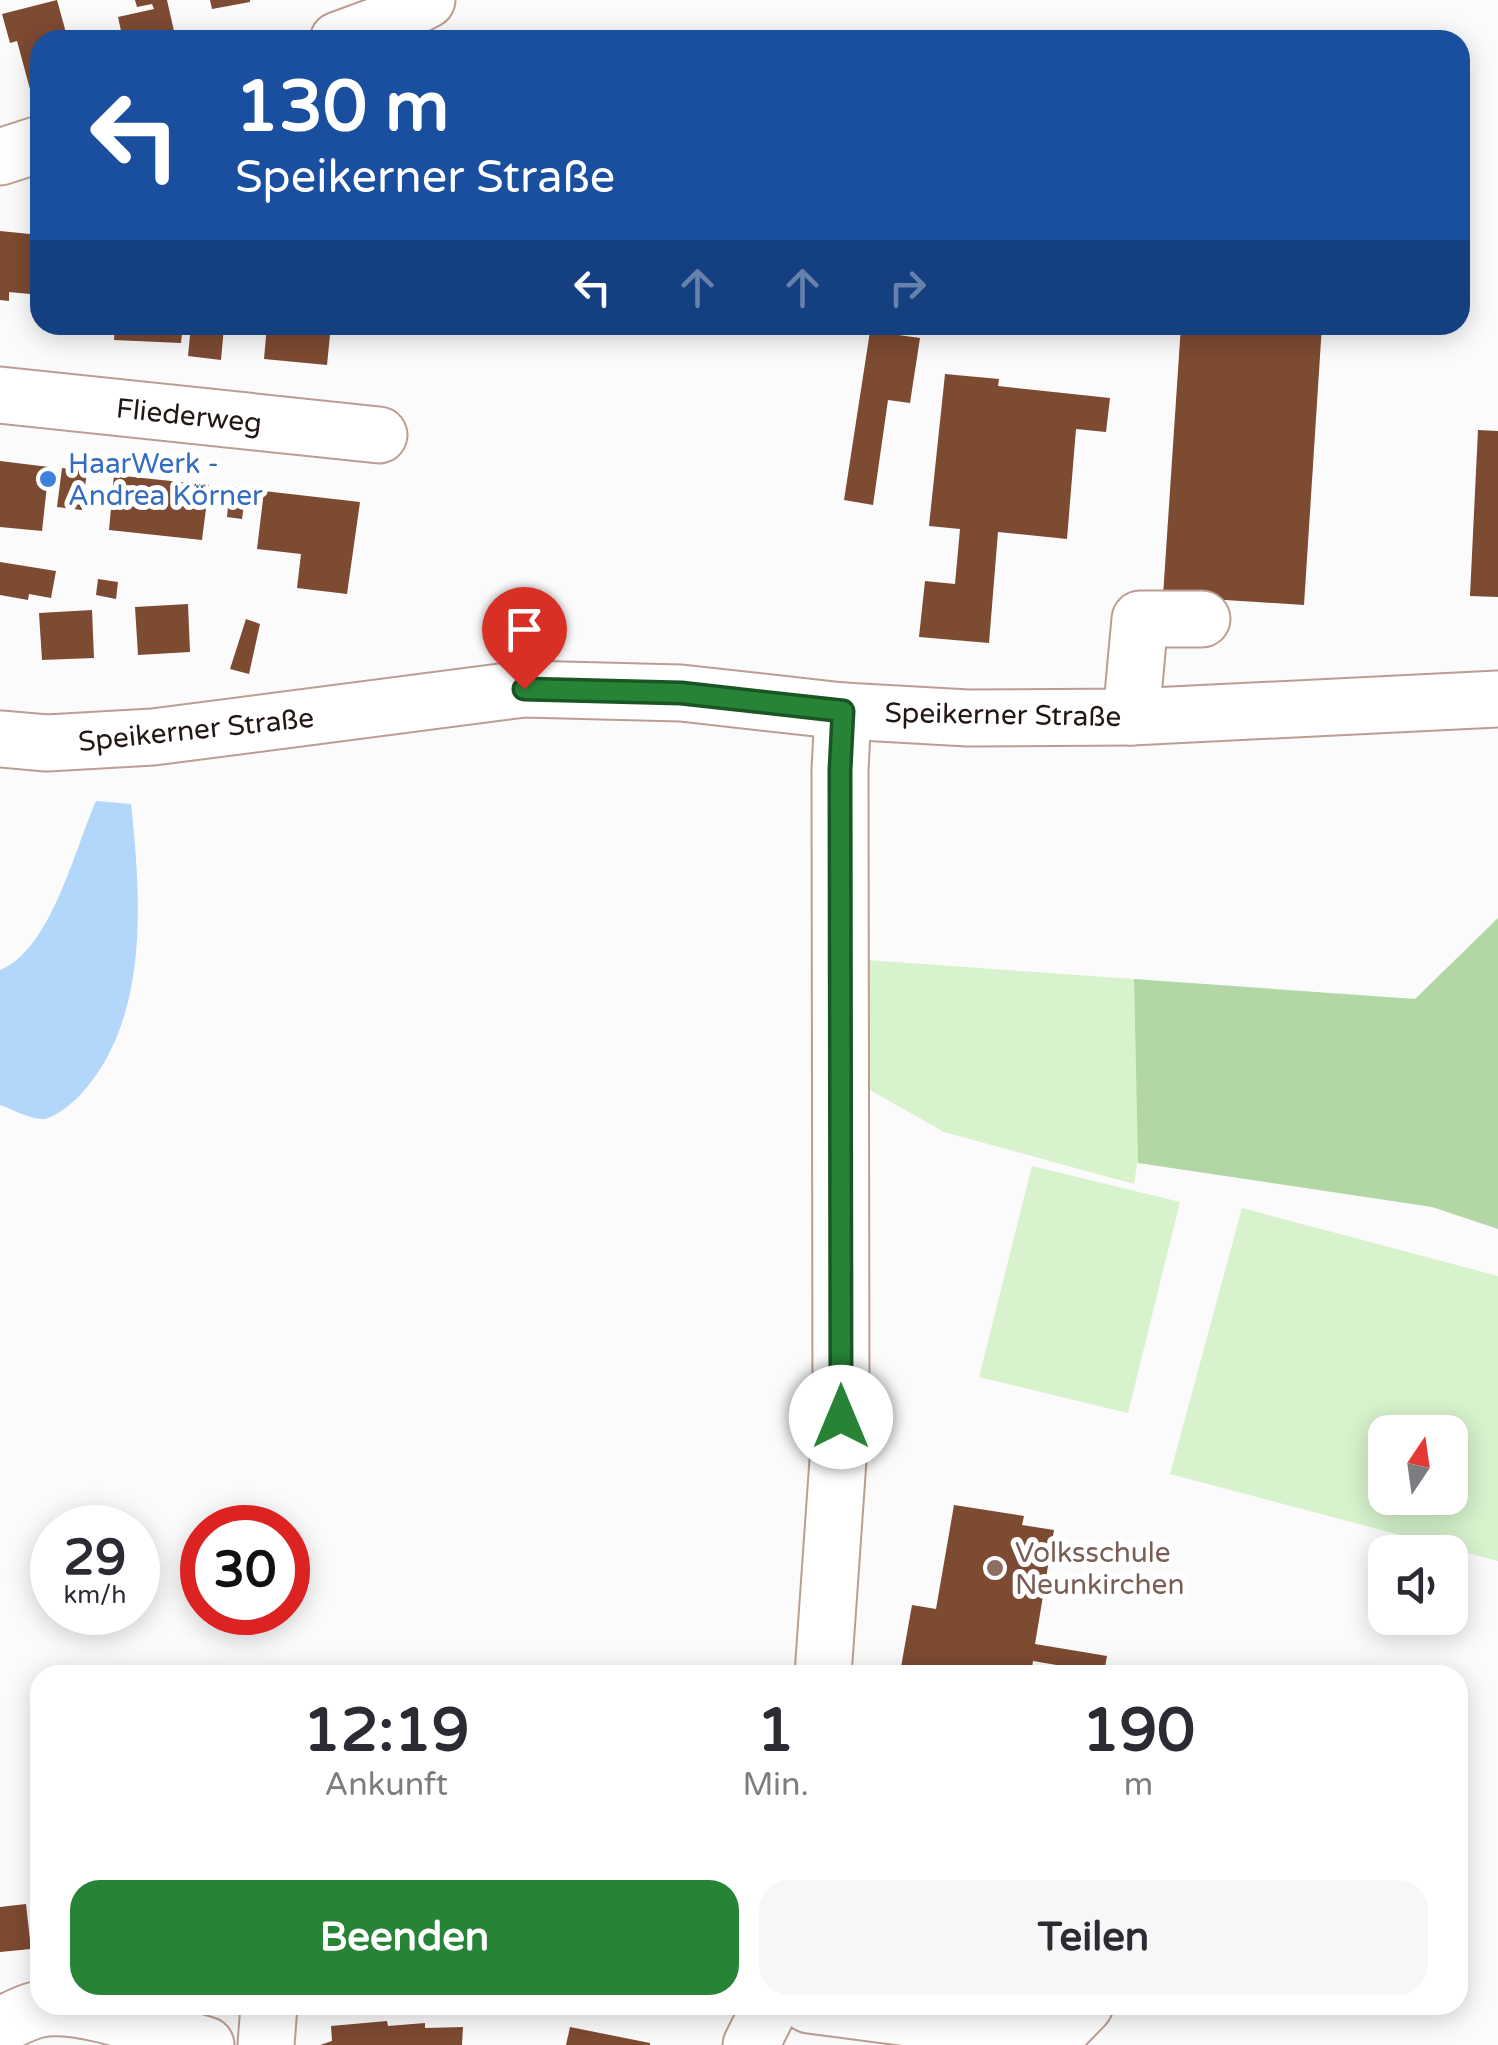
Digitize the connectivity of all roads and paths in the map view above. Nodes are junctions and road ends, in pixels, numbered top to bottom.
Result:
1 (427, 0) edge
2 (365, 30) edge
3 (30, 147) edge
4 (0, 157) edge
5 (0, 395) edge
6 (379, 435) dead end
7 (1202, 618) dead end
8 (1484, 699) edge
9 (843, 711) junction
10 (1130, 716) junction
11 (0, 738) edge
12 (824, 1665) edge
13 (30, 2011) edge
14 (105, 2015) edge
15 (268, 2015) edge
16 (766, 2015) edge
17 (886, 2015) edge
18 (1075, 2015) edge
19 (5, 2021) edge
20 (206, 2045) edge
21 (266, 2045) edge
22 (752, 2045) edge

1 - 2 street
3 - 4 street
5 - 6 street, Fliederweg
7 - 10 street
8 - 10 street, Speikerner Straße
9 - 10 street, Speikerner Straße
9 - 11 street, Speikerner Straße
9 - 12 street
13 - 19 street
14 - 20 street
15 - 21 street
16 - 22 street
17 - 18 street

